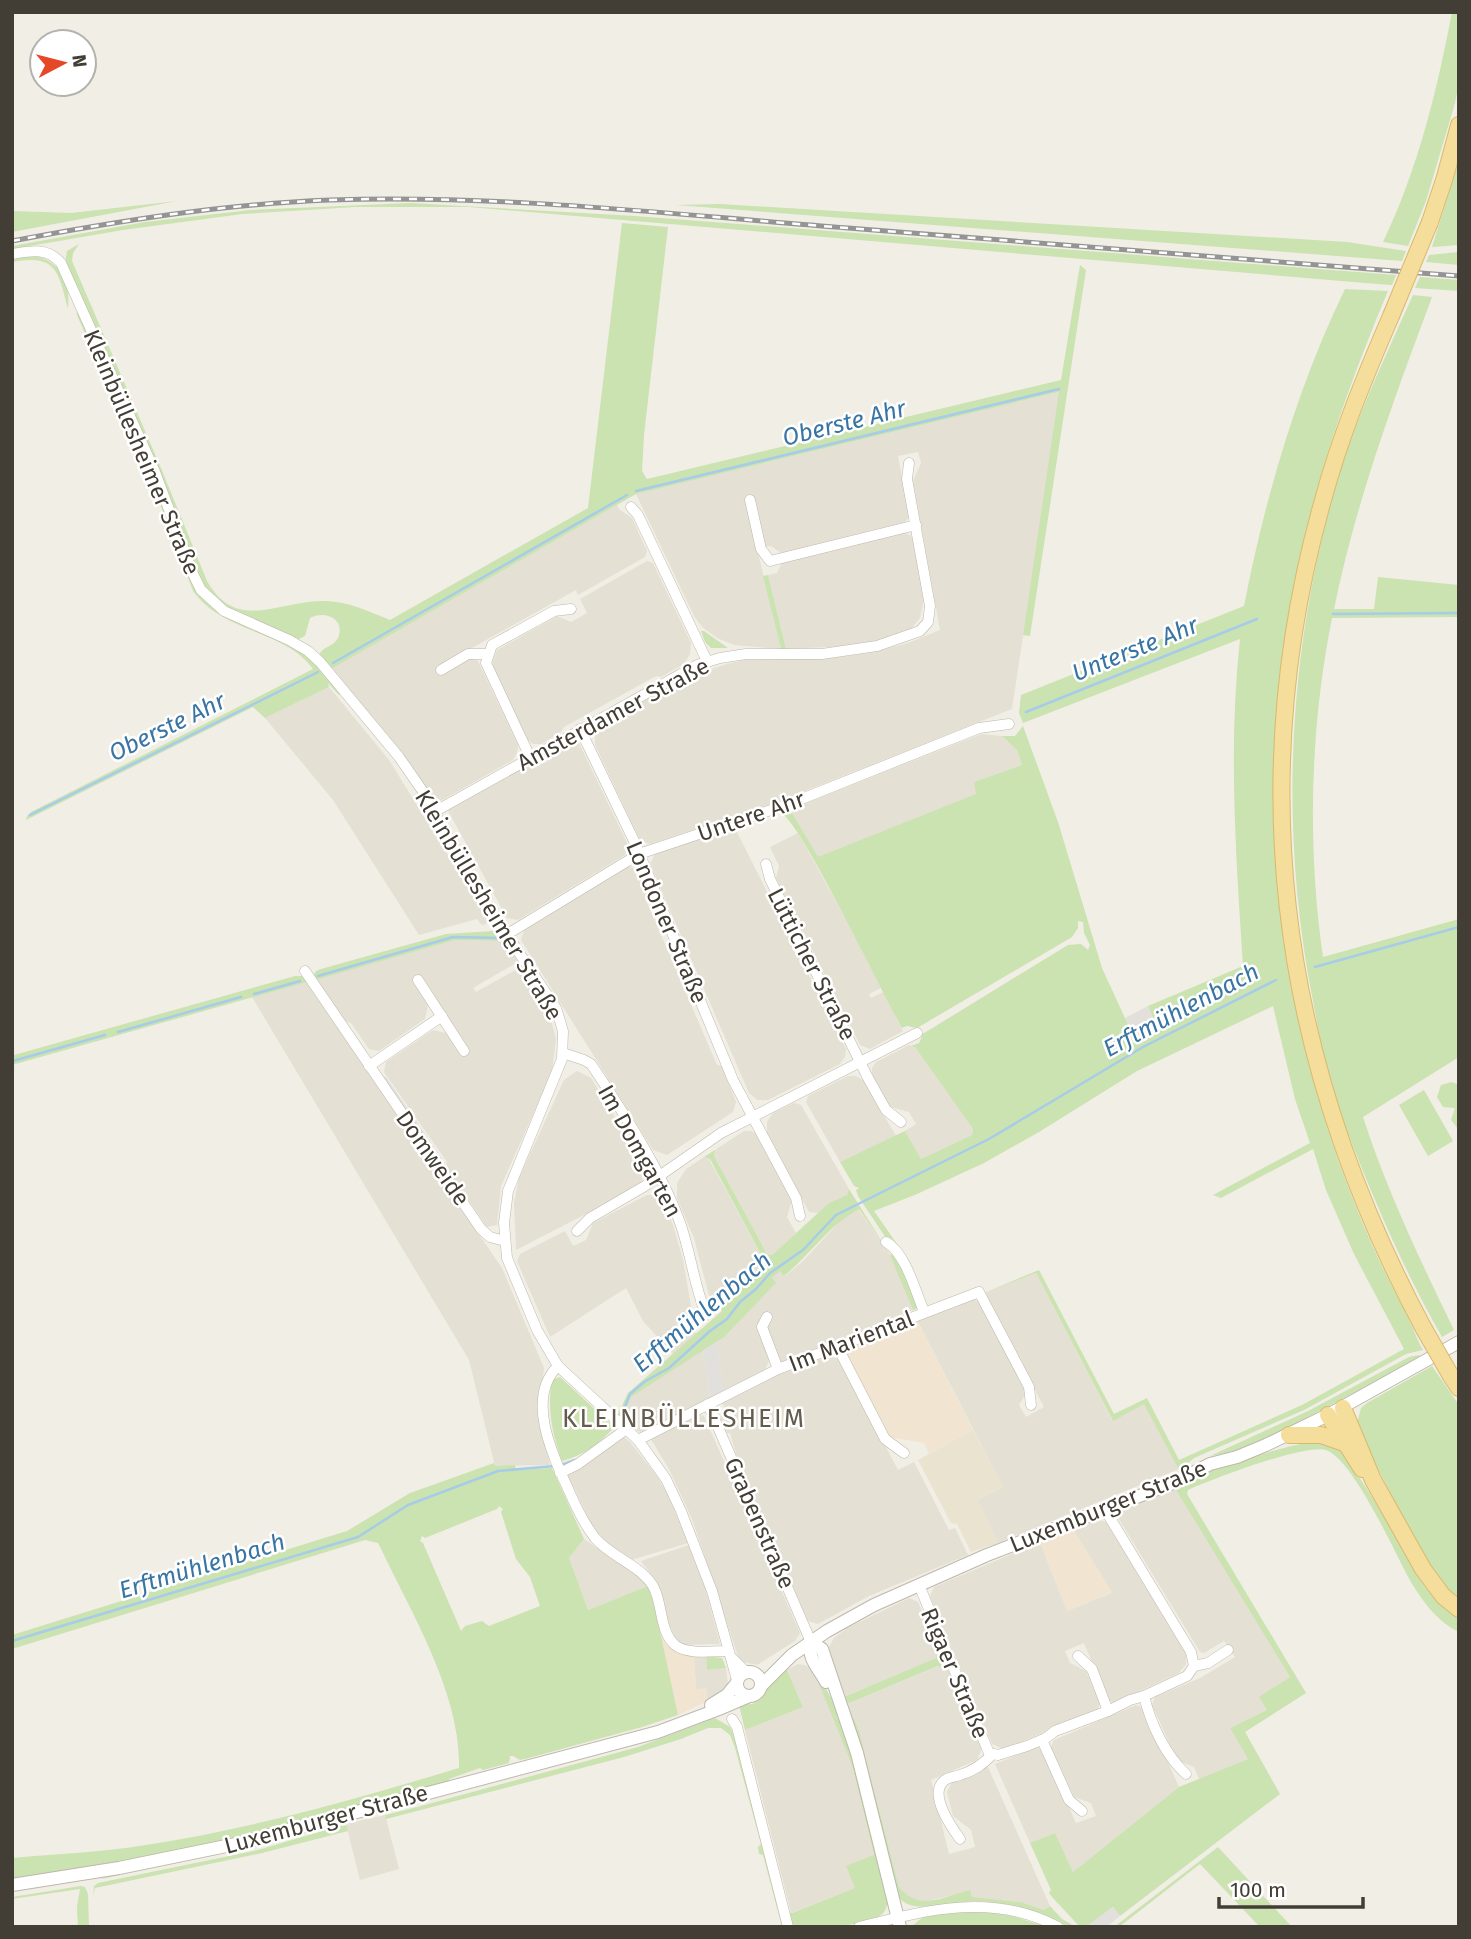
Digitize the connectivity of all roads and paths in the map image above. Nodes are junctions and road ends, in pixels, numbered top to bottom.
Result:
1 (1459, 125) edge
2 (12, 254) edge
3 (909, 463) dead end
4 (750, 500) dead end
5 (631, 507) dead end
6 (916, 525) junction
7 (571, 609) dead end
8 (488, 654) junction
9 (707, 661) junction
10 (441, 670) dead end
11 (1009, 724) dead end
12 (580, 729) junction
13 (530, 757) junction
14 (434, 812) junction
15 (639, 855) junction
16 (766, 864) dead end
17 (506, 935) junction
18 (305, 971) dead end
19 (418, 980) dead end
20 (442, 1016) junction
21 (917, 1033) dead end
22 (464, 1051) dead end
23 (563, 1053) junction
24 (861, 1062) junction
25 (369, 1066) junction
26 (752, 1117) junction
27 (901, 1122) dead end
28 (659, 1176) junction
29 (800, 1216) dead end
30 (577, 1231) dead end
31 (505, 1241) junction
32 (886, 1242) dead end
33 (704, 1309) dead end
34 (924, 1312) junction
35 (767, 1317) dead end
36 (1459, 1342) edge
37 (837, 1346) junction
38 (558, 1366) junction
39 (778, 1369) junction
40 (1455, 1382) edge
41 (708, 1404) junction
42 (1031, 1405) dead end
43 (1336, 1411) junction
44 (620, 1425) junction
45 (1289, 1434) junction
46 (638, 1440) junction
47 (1344, 1443) junction
48 (904, 1452) dead end
49 (558, 1467) junction
50 (1373, 1480) junction
51 (1104, 1508) junction
52 (919, 1585) junction
53 (1459, 1609) edge
54 (811, 1642) junction
55 (1228, 1650) dead end
56 (728, 1651) junction
57 (792, 1655) junction
58 (1078, 1656) dead end
59 (1194, 1666) junction
60 (743, 1677) junction
61 (761, 1686) junction
62 (1144, 1696) junction
63 (747, 1697) junction
64 (1108, 1711) junction
65 (732, 1719) dead end
66 (637, 1736) junction
67 (1042, 1740) junction
68 (995, 1755) junction
69 (1186, 1774) dead end
70 (1082, 1811) dead end
71 (960, 1839) dead end
72 (12, 1885) edge
73 (899, 1922) edge
74 (788, 1927) edge
75 (859, 1927) edge
76 (1058, 1927) edge

1 - 40 main road, bridge
2 - 14 street, Kleinbüllesheimer Straße
3 - 6 street, Amsterdamer Straße
4 - 6 street
5 - 9 street
6 - 9 street, Amsterdamer Straße
7 - 8 street
8 - 10 street
8 - 13 street
9 - 12 street, Amsterdamer Straße
11 - 15 street, Untere Ahr
12 - 13 street, Amsterdamer Straße
12 - 15 street, Londoner Straße
13 - 14 street, Amsterdamer Straße
14 - 17 street, Kleinbüllesheimer Straße
15 - 17 street, Untere Ahr
15 - 26 street, Londoner Straße
16 - 24 street, Lütticher Straße
17 - 23 street, Kleinbüllesheimer Straße
18 - 25 street, Domweide
19 - 20 street
20 - 22 street
20 - 25 street
21 - 24 street
23 - 28 street, Im Domgarten
23 - 31 street, Kleinbüllesheimer Straße
24 - 26 street
24 - 27 street, Lütticher Straße
25 - 31 street, Domweide
26 - 28 street
26 - 29 street, Londoner Straße
28 - 30 street
28 - 33 street, Im Domgarten
31 - 38 street, Kleinbüllesheimer Straße
32 - 34 street, Im Mariental
34 - 37 street, Im Mariental
34 - 42 street, Im Mariental
35 - 39 street
36 - 43 street, Luxemburger Straße
37 - 39 street, Im Mariental
37 - 48 street
38 - 44 street, Kleinbüllesheimer Straße
38 - 49 street
39 - 41 street, Im Mariental
41 - 46 street, Im Mariental
41 - 54 street, Grabenstraße
43 - 45 street, Luxemburger Straße
43 - 47 main road
43 - 50 main road
44 - 46 street, Kleinbüllesheimer Straße
44 - 49 street
45 - 47 main road
45 - 51 street, Luxemburger Straße
46 - 56 street, Kleinbüllesheimer Straße
47 - 50 main road
49 - 56 street
50 - 53 main road
51 - 52 street, Luxemburger Straße
51 - 59 street
52 - 54 street, Luxemburger Straße
52 - 68 street, Rigaer Straße
54 - 57 street, Luxemburger Straße
54 - 73 street
55 - 59 street
56 - 60 street, Kleinbüllesheimer Straße
57 - 60 street, Luxemburger Straße
57 - 61 street, Luxemburger Straße
58 - 64 street
59 - 62 street
60 - 61 street
60 - 63 street
60 - 66 street, Luxemburger Straße
61 - 63 street
62 - 64 street
62 - 69 street
63 - 66 street, Luxemburger Straße
64 - 67 street
65 - 74 street
66 - 72 street, Luxemburger Straße
67 - 68 street
67 - 70 street
68 - 71 street
73 - 75 street
73 - 76 street

